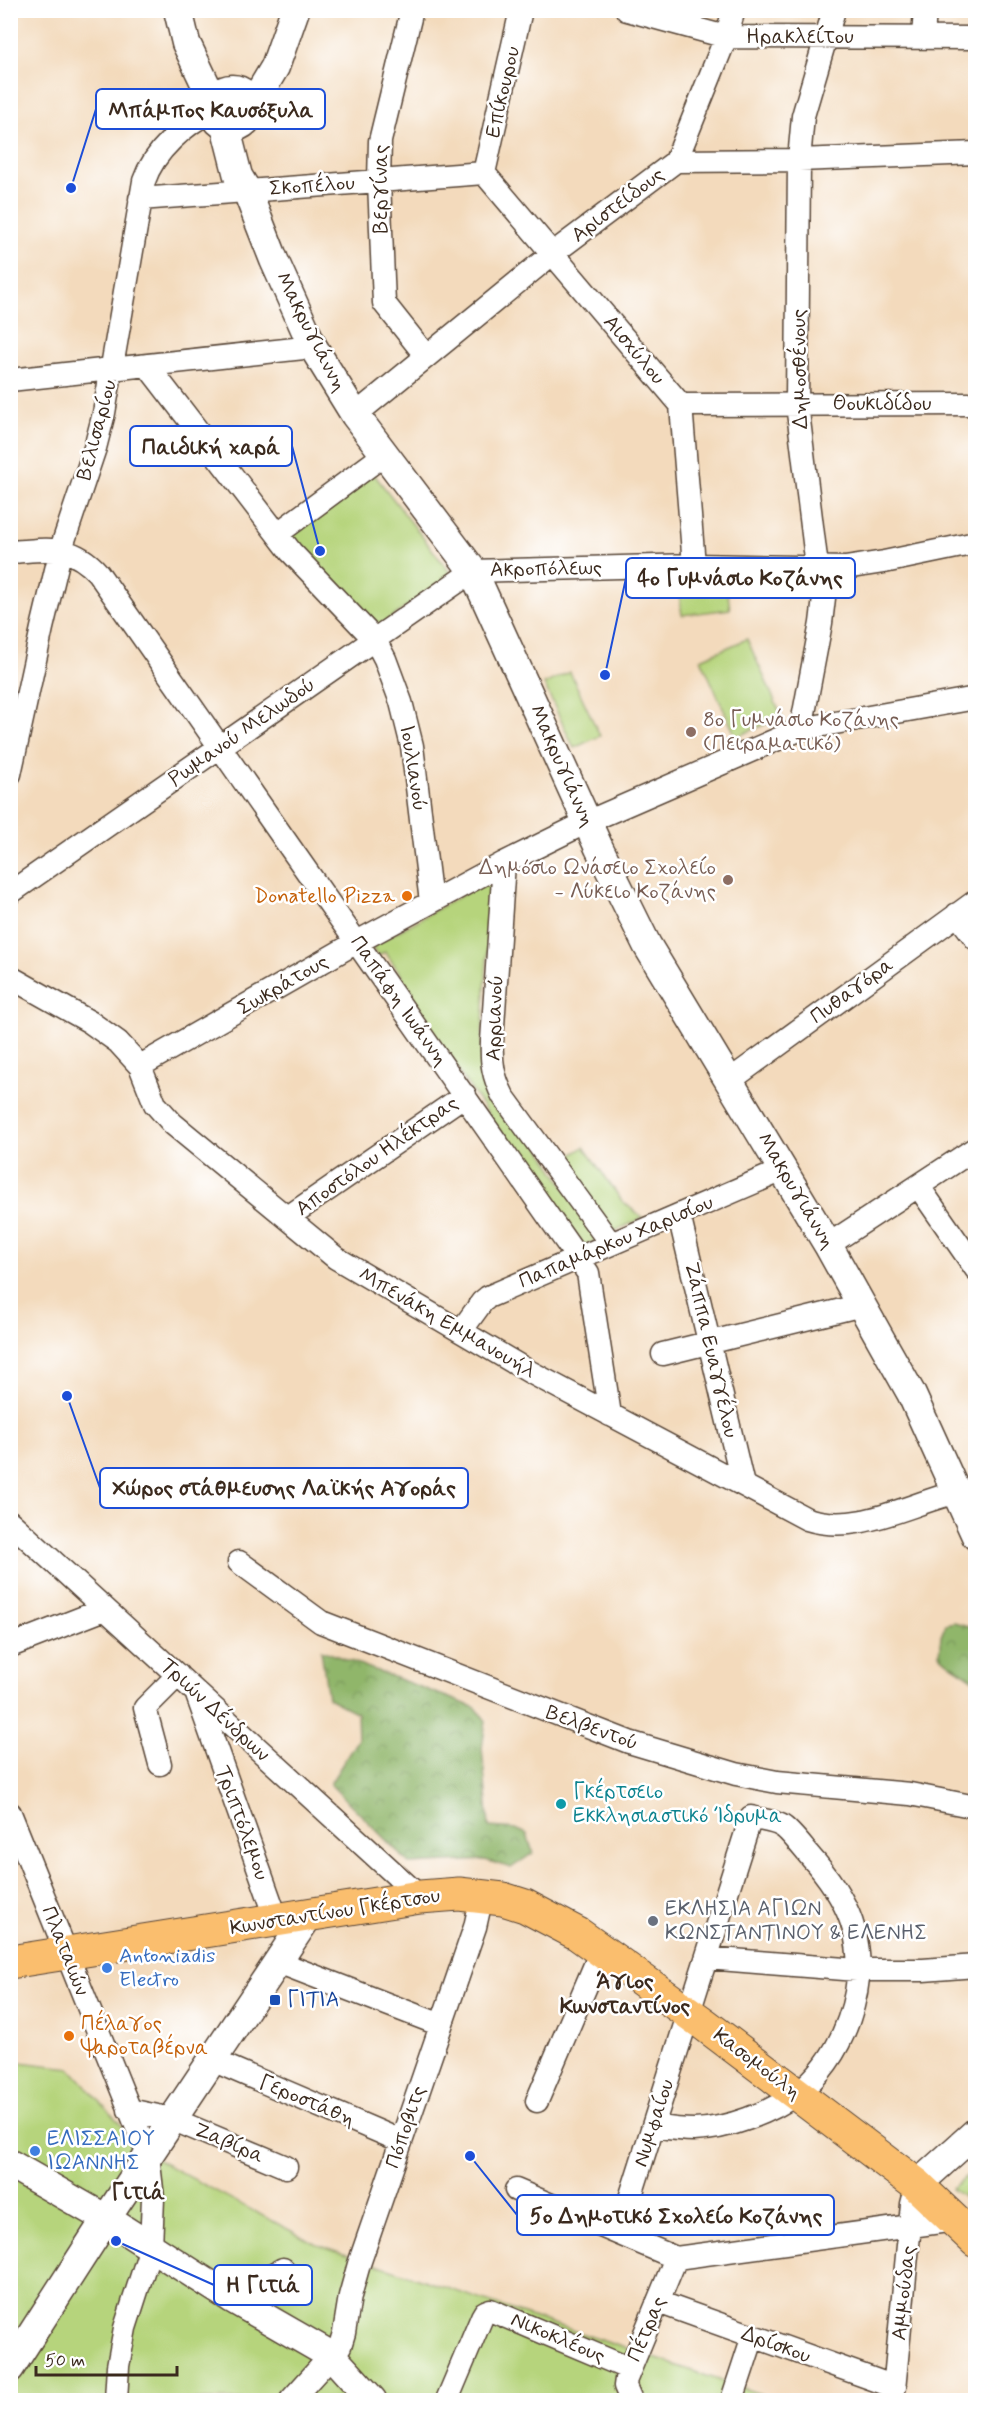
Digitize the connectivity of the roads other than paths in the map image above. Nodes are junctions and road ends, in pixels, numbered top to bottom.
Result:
1 (412, 10) edge
2 (521, 10) edge
3 (627, 10) edge
4 (734, 10) edge
5 (834, 10) edge
6 (925, 10) edge
7 (179, 14) edge
8 (291, 20) edge
9 (726, 37) junction
10 (826, 37) junction
11 (923, 37) junction
12 (975, 38) edge
13 (231, 106) junction
14 (975, 153) edge
15 (799, 160) junction
16 (676, 161) junction
17 (484, 173) junction
18 (379, 181) junction
19 (247, 191) junction
20 (140, 199) junction
21 (552, 254) junction
22 (313, 347) junction
23 (426, 356) junction
24 (147, 365) junction
25 (113, 369) junction
26 (12, 373) edge
27 (797, 404) junction
28 (975, 404) edge
29 (681, 405) junction
30 (354, 415) junction
31 (385, 454) junction
32 (277, 534) junction
33 (975, 543) edge
34 (61, 549) junction
35 (10, 552) edge
36 (694, 565) junction
37 (817, 567) junction
38 (473, 571) junction
39 (375, 640) junction
40 (975, 698) edge
41 (801, 729) junction
42 (220, 747) junction
43 (10, 774) edge
44 (587, 822) junction
45 (504, 863) junction
46 (10, 893) edge
47 (975, 901) edge
48 (431, 902) junction
49 (957, 914) junction
50 (975, 939) edge
51 (357, 942) junction
52 (10, 977) edge
53 (140, 1066) junction
54 (729, 1081) junction
55 (465, 1095) junction
56 (975, 1148) edge
57 (783, 1170) junction
58 (919, 1187) junction
59 (679, 1215) junction
60 (288, 1217) junction
61 (611, 1244) junction
62 (828, 1245) junction
63 (578, 1259) junction
64 (975, 1269) edge
65 (862, 1305) junction
66 (461, 1331) junction
67 (709, 1342) junction
68 (663, 1353) dead end
69 (610, 1415) junction
70 (743, 1485) junction
71 (966, 1490) edge
72 (10, 1522) edge
73 (975, 1536) edge
74 (239, 1562) dead end
75 (105, 1609) junction
76 (10, 1646) edge
77 (178, 1675) junction
78 (195, 1691) junction
79 (159, 1764) dead end
80 (975, 1807) edge
81 (10, 1813) edge
82 (482, 1896) junction
83 (420, 1897) junction
84 (281, 1943) junction
85 (601, 1951) junction
86 (67, 1954) junction
87 (707, 1958) junction
88 (10, 1962) edge
89 (975, 1966) edge
90 (857, 1970) junction
91 (689, 2013) junction
92 (441, 2025) junction
93 (212, 2060) junction
94 (797, 2093) junction
95 (537, 2101) dead end
96 (129, 2110) junction
97 (172, 2119) junction
98 (653, 2126) junction
99 (975, 2132) edge
100 (401, 2141) junction
101 (148, 2155) junction
102 (10, 2164) edge
103 (286, 2167) dead end
104 (917, 2185) junction
105 (516, 2190) dead end
106 (106, 2219) junction
107 (911, 2226) junction
108 (965, 2231) edge
109 (619, 2233) junction
110 (151, 2247) junction
111 (676, 2258) junction
112 (975, 2264) edge
113 (283, 2269) dead end
114 (231, 2298) junction
115 (658, 2302) junction
116 (753, 2336) junction
117 (332, 2356) junction
118 (10, 2368) edge
119 (630, 2369) junction
120 (894, 2394) edge
121 (116, 2400) edge
122 (291, 2400) edge
123 (372, 2400) edge
124 (447, 2400) edge
125 (631, 2400) edge
126 (732, 2400) edge

1 - 18 street, Βεργίνας
2 - 17 street, Επίκουρου
3 - 9 street, Ηρακλείτου
4 - 9 street
5 - 10 street, Δημοσθένους
6 - 11 street
7 - 13 street, Μακρυγιάννη
8 - 13 street
9 - 10 street, Ηρακλείτου
9 - 16 street
10 - 11 street, Ηρακλείτου
10 - 15 street, Δημοσθένους
11 - 12 street, Ηρακλείτου
13 - 19 street, Μακρυγιάννη
13 - 20 street, Βελισαρίου
14 - 15 street, Αριστείδους
15 - 16 street, Αριστείδους
15 - 27 street, Δημοσθένους
16 - 21 street, Αριστείδους
17 - 18 street, Σκοπέλου
17 - 21 street, Αισχύλου
18 - 19 street, Σκοπέλου
18 - 23 street, Βεργίνας
19 - 20 street, Σκοπέλου
19 - 22 street, Μακρυγιάννη
20 - 25 street, Βελισαρίου
21 - 23 street, Αριστείδους
21 - 29 street, Αισχύλου
22 - 24 street
22 - 30 street, Μακρυγιάννη
23 - 30 street, Αριστείδους
24 - 25 street
24 - 32 street, Ιουλιανού
25 - 26 street
25 - 34 street, Βελισαρίου
27 - 28 street, Θουκιδίδου
27 - 29 street, Θουκιδίδου
27 - 37 street, Δημοσθένους
29 - 36 street, Αισχύλου
30 - 31 street, Μακρυγιάννη
31 - 32 street
31 - 38 street, Μακρυγιάννη
32 - 39 street, Ιουλιανού
33 - 37 street, Ακροπόλεως
34 - 35 street
34 - 42 street, Παπάφη Ιωάννη
34 - 43 street, Βελισαρίου
36 - 37 street, Ακροπόλεως
36 - 38 street, Ακροπόλεως
37 - 41 street, Δημοσθένους
38 - 39 street, Ρωμανού Μελωδού
38 - 44 street, Μακρυγιάννη
39 - 42 street, Ρωμανού Μελωδού
39 - 48 street, Ιουλιανού
40 - 41 street, Σωκράτους
41 - 44 street, Σωκράτους
42 - 46 street, Ρωμανού Μελωδού
42 - 51 street, Παπάφη Ιωάννη
44 - 45 street, Σωκράτους
44 - 54 street, Μακρυγιάννη
45 - 48 street, Σωκράτους
45 - 61 street, Αρριανού
47 - 49 street, Πυθαγόρα
48 - 51 street, Σωκράτους
49 - 50 street
49 - 54 street, Πυθαγόρα
51 - 53 street, Σωκράτους
51 - 55 street, Παπάφη Ιωάννη
52 - 53 street, Μπενάκη Εμμανουήλ
53 - 60 street, Μπενάκη Εμμανουήλ
54 - 57 street, Μακρυγιάννη
55 - 60 street, Αποστόλου Ηλέκτρας
55 - 63 street, Παπάφη Ιωάννη
56 - 58 street
57 - 59 street, Παπαμάρκου Χαρισίου
57 - 62 street, Μακρυγιάννη
58 - 62 street
58 - 64 street
59 - 61 street, Παπαμάρκου Χαρισίου
59 - 67 street, Ζάππα Ευαγγέλου
60 - 66 street, Μπενάκη Εμμανουήλ
61 - 63 street, Παπαμάρκου Χαρισίου
62 - 65 street, Μακρυγιάννη
63 - 66 street, Παπαμάρκου Χαρισίου
63 - 69 street, Παπάφη Ιωάννη
65 - 67 street
65 - 71 street, Μακρυγιάννη
66 - 69 street, Μπενάκη Εμμανουήλ
67 - 68 street
67 - 70 street, Ζάππα Ευαγγέλου
69 - 70 street, Μπενάκη Εμμανουήλ
70 - 71 street, Μπενάκη Εμμανουήλ
71 - 73 street, Μακρυγιάννη
72 - 75 street, Τριών Δένδρων
74 - 80 street, Βελβεντού
75 - 76 street
75 - 77 street, Τριών Δένδρων
77 - 78 street, Τριών Δένδρων
77 - 79 street
78 - 83 street, Τριών Δένδρων
78 - 84 street, Τριπτόλεμου
81 - 86 street, Πλαταιών
82 - 83 main road, Κωνσταντίνου Γκέρτσου
82 - 85 main road, Κασομούλη
82 - 92 street, Πόποβιτς
83 - 84 main road, Κωνσταντίνου Γκέρτσου
84 - 86 main road, Κωνσταντίνου Γκέρτσου
84 - 92 street
84 - 93 street
85 - 91 main road, Κασομούλη
85 - 95 street
86 - 88 main road, Κωνσταντίνου Γκέρτσου
86 - 96 street, Πλαταιών
87 - 90 street
87 - 90 street, Νυμφαίου
87 - 91 street, Νυμφαίου
89 - 90 street
90 - 94 street
91 - 94 main road, Κασομούλη
91 - 98 street, Νυμφαίου
92 - 100 street, Πόποβιτς
93 - 97 street
93 - 100 street, Γεροστάθη
94 - 98 street
94 - 104 main road, Κασομούλη
96 - 97 street, Ζαβίρα
96 - 101 street, Πλαταιών
97 - 101 street
97 - 103 street, Ζαβίρα
98 - 109 street, Νυμφαίου
99 - 104 street
100 - 117 street, Πόποβιτς
101 - 106 street
101 - 110 street, Πλαταιών
102 - 106 street
104 - 107 street, Αμμούδας
104 - 108 main road, Κασομούλη
105 - 109 street
106 - 110 street
106 - 118 street
107 - 108 street
107 - 111 street
107 - 120 street, Αμμούδας
108 - 112 main road, Κασομούλη
109 - 111 street
110 - 114 street
110 - 121 street, Πλαταιών
111 - 115 street, Πέτρας
113 - 114 street
114 - 117 street
115 - 116 street, Δρίσκου
115 - 119 street, Πέτρας
116 - 120 street, Δρίσκου
116 - 126 street
117 - 122 street, Πόποβιτς
117 - 123 street
119 - 124 street, Νικοκλέους
119 - 125 street, Πέτρας

